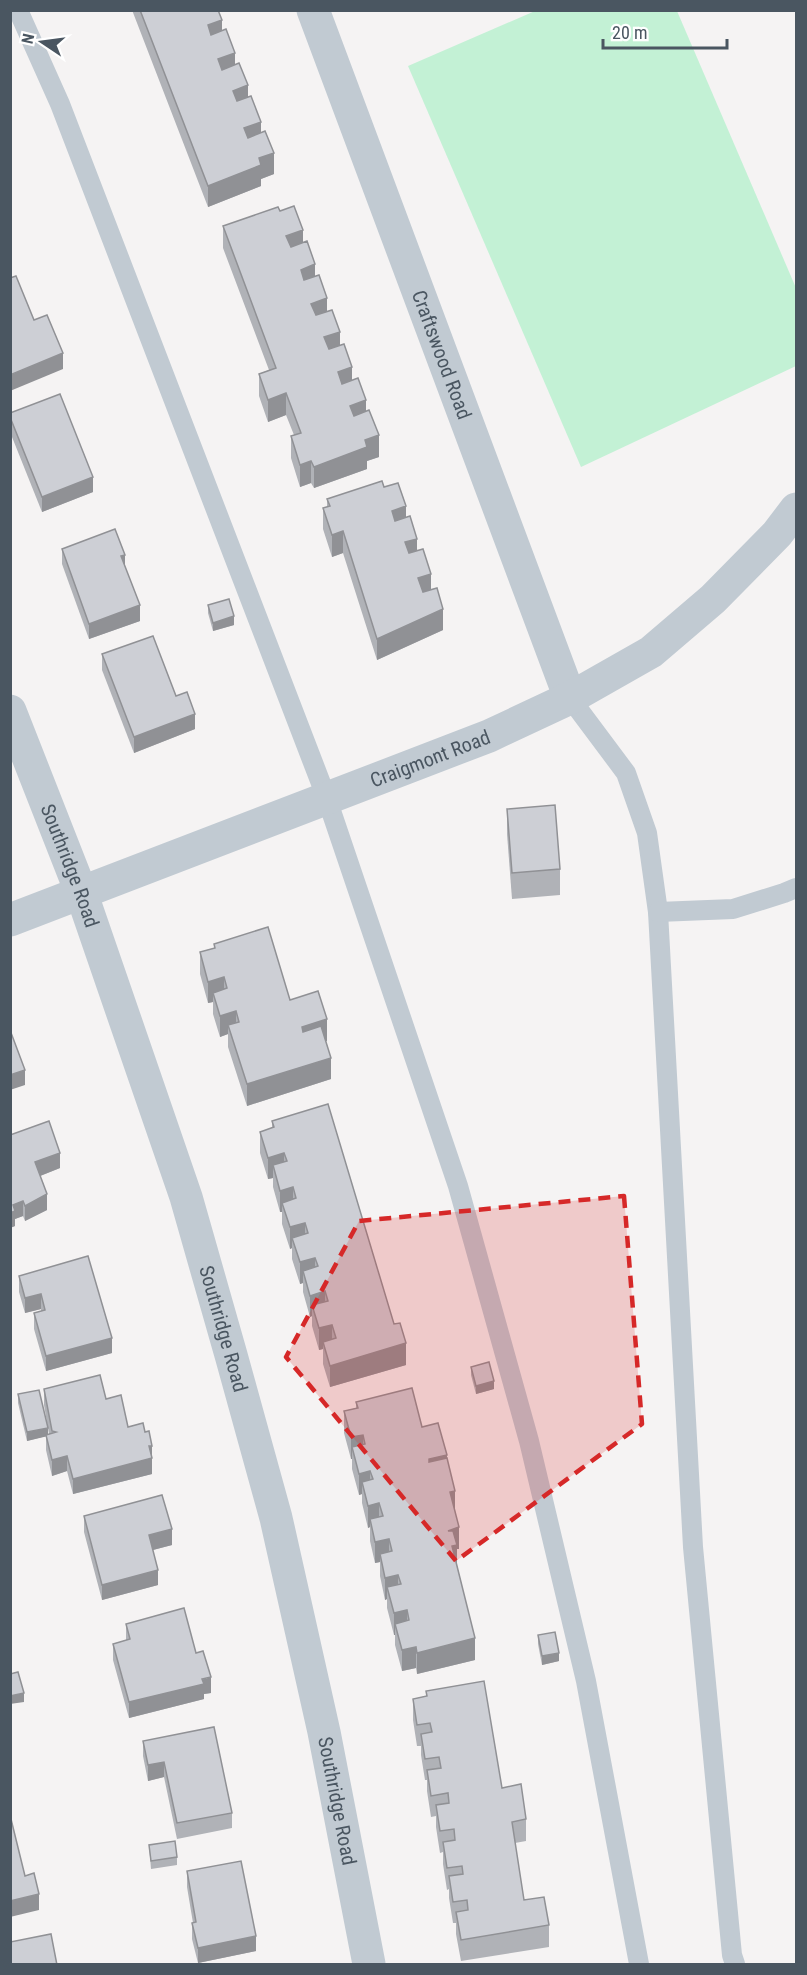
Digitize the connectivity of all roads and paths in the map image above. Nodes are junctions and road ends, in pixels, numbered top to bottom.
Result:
1 (18, 10) edge
2 (313, 10) edge
3 (796, 509) edge
4 (570, 698) junction
5 (10, 711) edge
6 (327, 799) junction
7 (796, 888) edge
8 (81, 892) junction
9 (658, 912) junction
10 (10, 920) edge
11 (369, 1965) edge
12 (639, 1965) edge
13 (735, 1965) edge

1 - 6 lane
2 - 4 street, Craftswood Road
3 - 4 street, Craigmont Road
4 - 6 street, Craigmont Road
4 - 9 lane
5 - 8 street, Southridge Road
6 - 8 street, Craigmont Road
6 - 12 lane
7 - 9 lane
8 - 10 street, Craigmont Road
8 - 11 street, Southridge Road
9 - 13 lane

